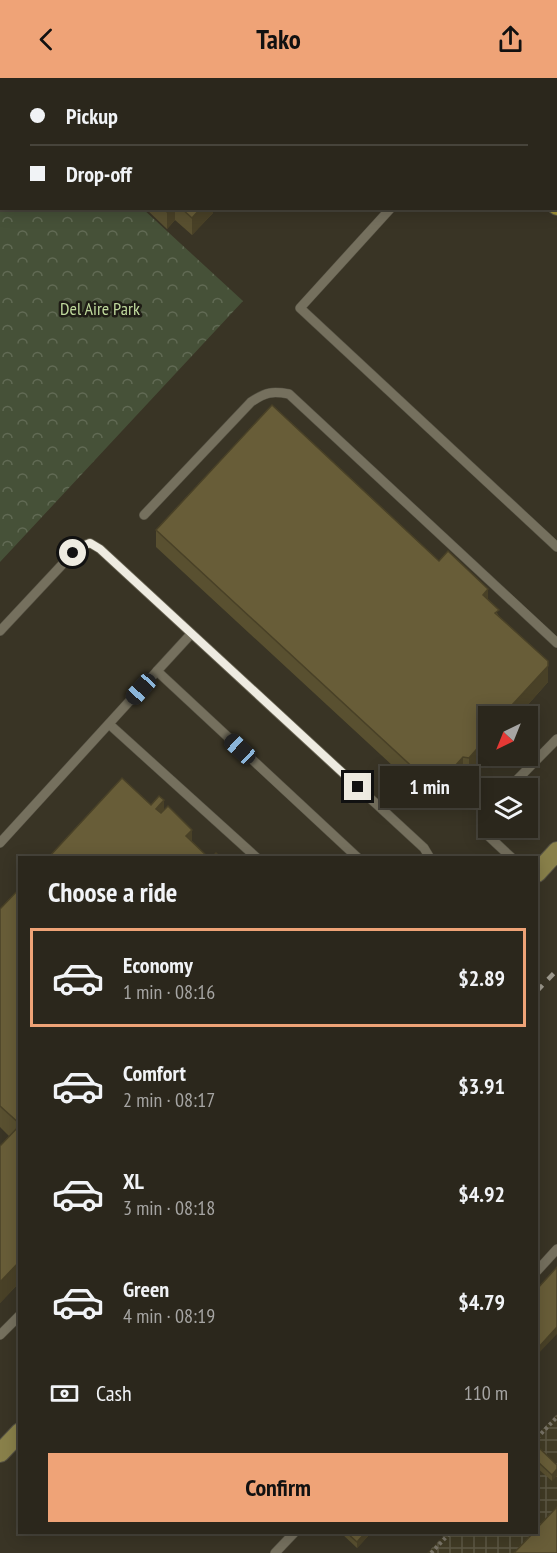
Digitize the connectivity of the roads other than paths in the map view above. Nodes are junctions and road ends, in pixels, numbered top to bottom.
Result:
1 (389, 210) edge
2 (144, 515) dead end
3 (557, 547) edge
4 (0, 631) edge
5 (191, 634) junction
6 (557, 643) edge
7 (156, 671) junction
8 (108, 724) junction
9 (557, 739) edge
10 (519, 778) edge
11 (491, 838) edge
12 (0, 843) edge
13 (557, 851) edge
14 (255, 856) edge
15 (356, 856) edge
16 (429, 856) edge
17 (510, 856) edge
18 (538, 872) edge
19 (557, 1249) edge
20 (538, 1270) edge
21 (18, 1317) edge
22 (0, 1335) edge
23 (18, 1434) edge
24 (0, 1453) edge
25 (293, 1534) edge
26 (275, 1553) edge

1 - 3 lane
2 - 6 lane
4 - 5 lane
5 - 7 lane
5 - 16 lane
7 - 8 lane
7 - 15 lane
8 - 12 lane
8 - 14 lane
9 - 10 lane
11 - 17 lane
13 - 18 main road
19 - 20 lane
21 - 22 lane
23 - 24 main road
25 - 26 lane

